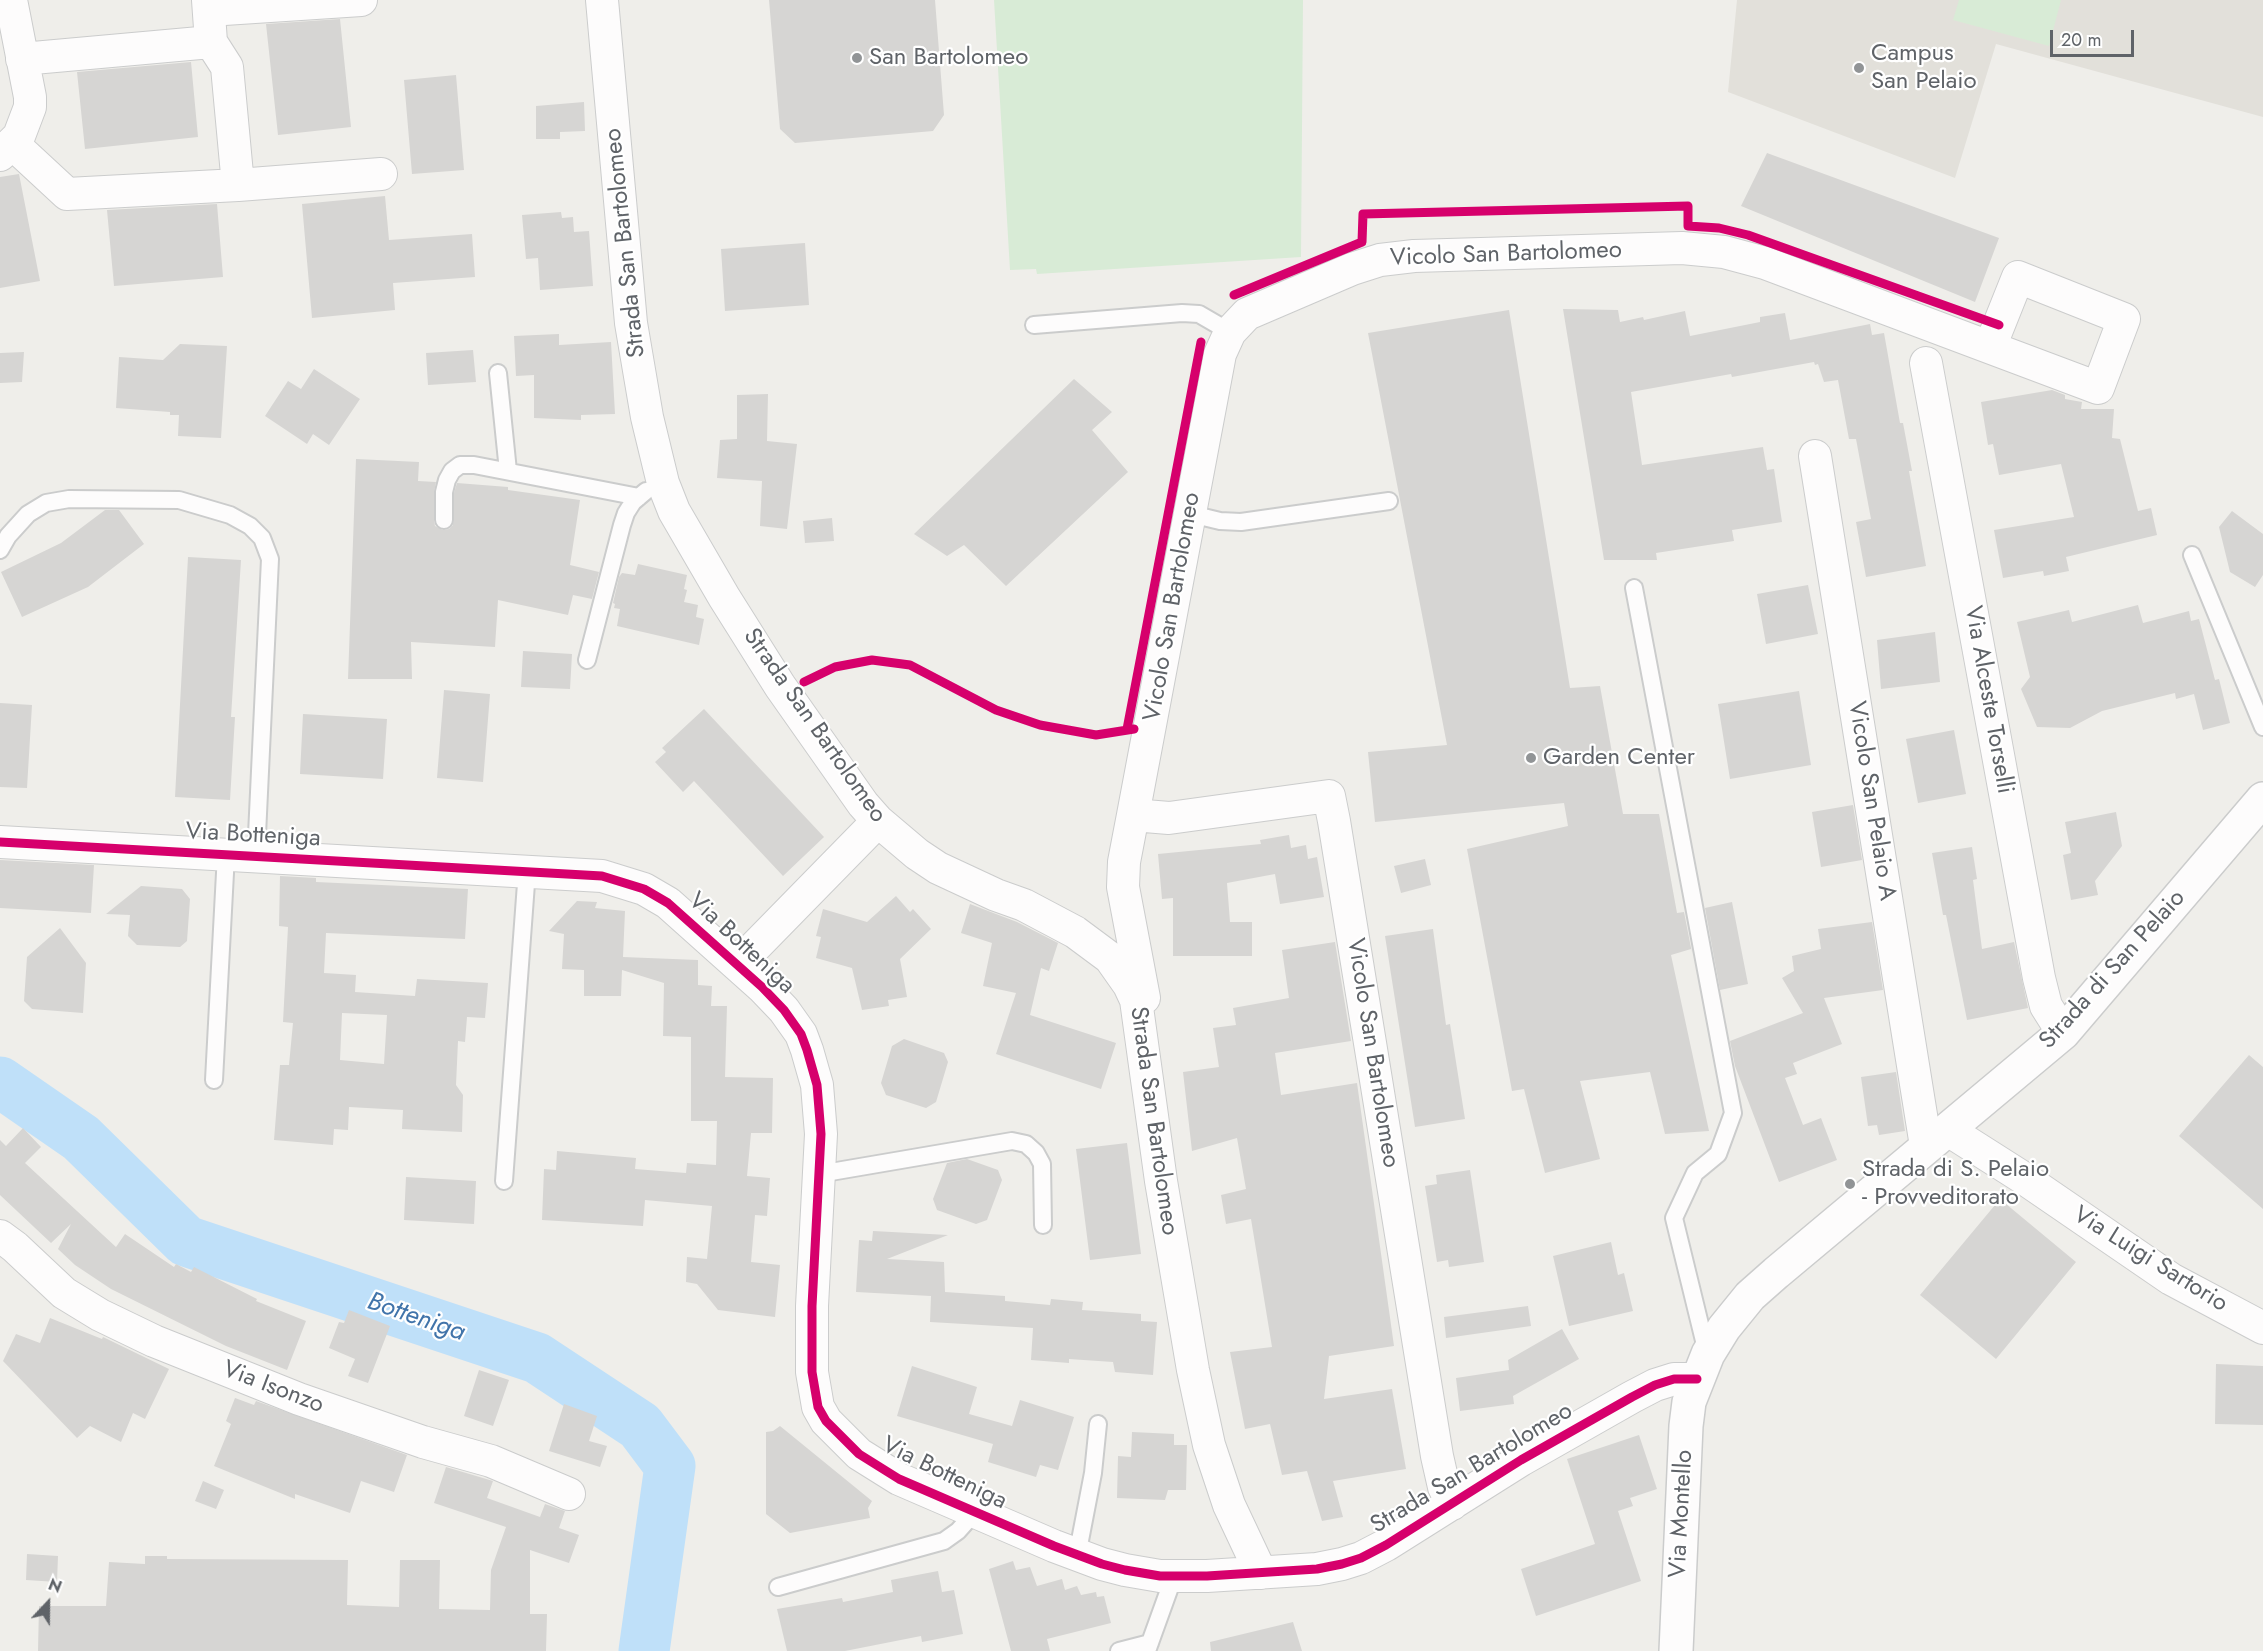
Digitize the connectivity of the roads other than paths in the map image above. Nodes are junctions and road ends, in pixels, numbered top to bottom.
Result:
1 (11, 0) edge
2 (361, 0) edge
3 (602, 0) edge
4 (208, 5) edge
5 (212, 42) junction
6 (22, 59) junction
7 (6, 149) edge
8 (381, 174) dead end
9 (238, 185) junction
10 (1034, 325) dead end
11 (1230, 332) junction
12 (1990, 347) dead end
13 (1926, 363) dead end
14 (498, 373) dead end
15 (1815, 456) dead end
16 (508, 471) junction
17 (651, 490) junction
18 (1389, 501) dead end
19 (1191, 514) junction
20 (444, 520) dead end
21 (0, 550) edge
22 (2192, 555) dead end
23 (1634, 588) dead end
24 (587, 660) dead end
25 (2263, 728) edge
26 (2263, 799) edge
27 (1133, 815) junction
28 (878, 821) junction
29 (0, 842) edge
30 (241, 855) junction
31 (526, 870) junction
32 (738, 964) junction
33 (1140, 1024) junction
34 (2063, 1033) junction
35 (214, 1080) dead end
36 (1937, 1138) junction
37 (819, 1174) junction
38 (504, 1180) dead end
39 (1043, 1225) dead end
40 (0, 1236) edge
41 (2263, 1328) edge
42 (1702, 1366) junction
43 (1098, 1424) dead end
44 (569, 1494) dead end
45 (1452, 1504) junction
46 (974, 1513) junction
47 (1077, 1556) junction
48 (1261, 1573) junction
49 (1174, 1576) junction
50 (777, 1587) dead end
51 (1148, 1647) edge
52 (1119, 1651) edge
53 (1676, 1651) edge

1 - 6 street
2 - 4 street
3 - 17 street, Strada San Bartolomeo
4 - 5 street
5 - 6 street
5 - 9 street
6 - 7 street
7 - 9 street
8 - 9 street
10 - 11 lane
11 - 12 street, Vicolo San Bartolomeo
11 - 19 street, Vicolo San Bartolomeo
13 - 34 street, Via Alceste Torselli
14 - 16 lane
15 - 36 street, Vicolo San Pelaio A
16 - 17 lane
16 - 20 lane
17 - 24 lane
17 - 28 street, Strada San Bartolomeo
18 - 19 lane
19 - 27 street, Vicolo San Bartolomeo
21 - 30 lane, Via Botteniga
22 - 25 lane
23 - 42 lane
26 - 34 street, Strada di San Pelaio
27 - 33 street, Vicolo San Bartolomeo
27 - 45 street, Vicolo San Bartolomeo
28 - 32 street, Via Botteniga
28 - 33 street, Strada San Bartolomeo
29 - 30 street, Via Botteniga
30 - 31 street, Via Botteniga
30 - 35 lane, Via Botteniga
31 - 32 street, Via Botteniga
31 - 38 lane
32 - 37 street, Via Botteniga
33 - 48 street, Strada San Bartolomeo
34 - 36 street, Strada di San Pelaio
36 - 41 street, Via Luigi Sartorio
36 - 42 street, Strada di San Pelaio
37 - 39 lane
37 - 46 street, Via Botteniga
40 - 44 street, Via Isonzo
42 - 45 street, Strada San Bartolomeo
42 - 53 street, Via Montello
43 - 47 lane
45 - 48 street, Strada San Bartolomeo
46 - 47 street, Via Botteniga
46 - 50 lane, Via Botteniga
47 - 49 street, Via Botteniga
48 - 49 street, Via Botteniga
49 - 51 lane
51 - 52 lane

